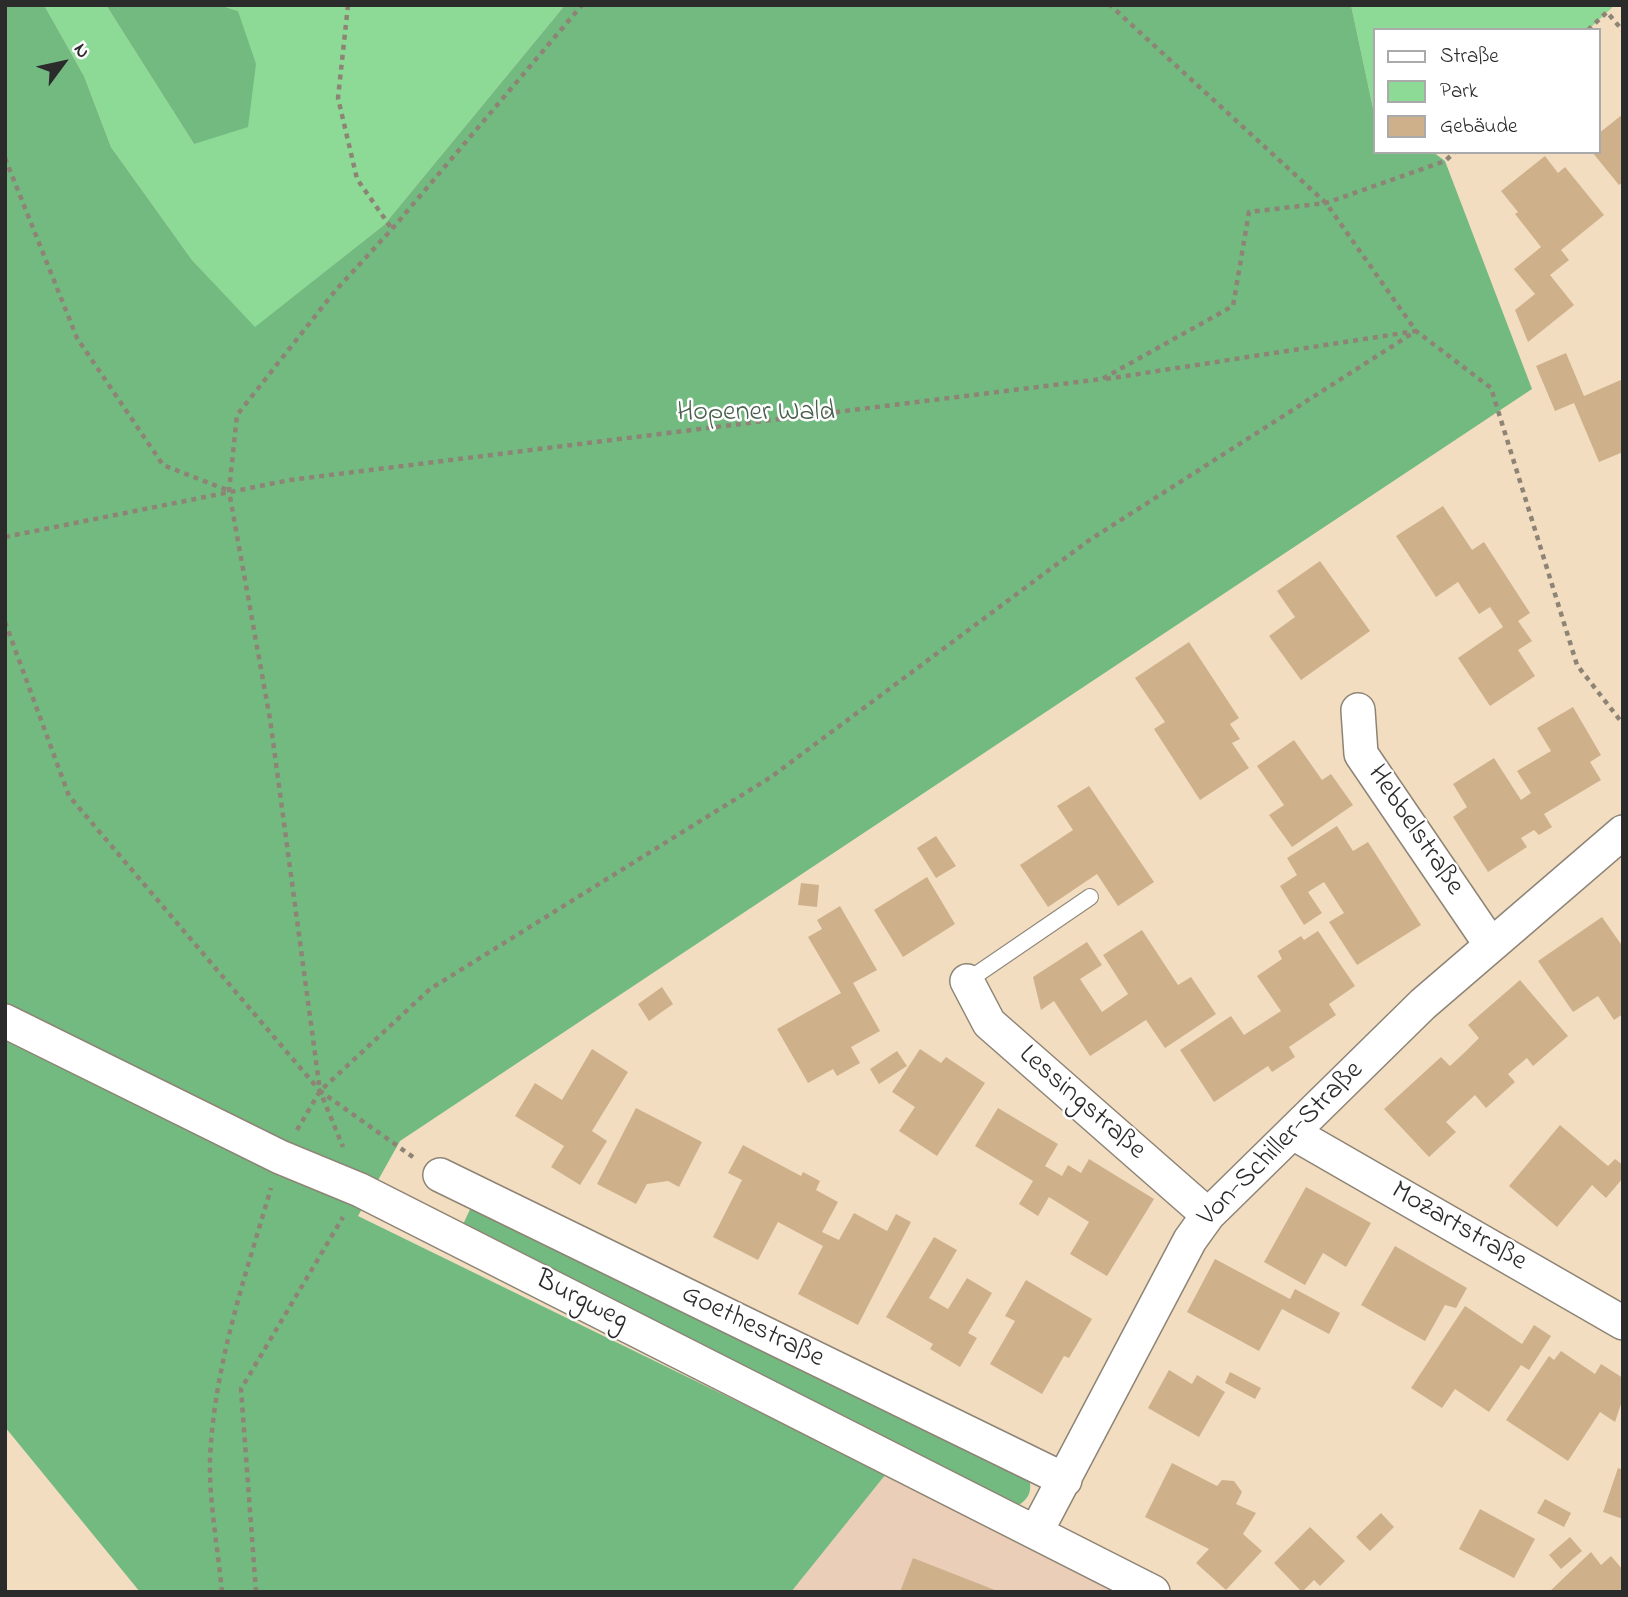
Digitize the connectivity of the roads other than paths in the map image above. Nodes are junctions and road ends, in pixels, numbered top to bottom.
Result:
1 (1358, 710) dead end
2 (1623, 832) edge
3 (1090, 897) dead end
4 (1491, 945) junction
5 (967, 981) joint
6 (5, 1021) edge
7 (1293, 1133) junction
8 (440, 1175) road end
9 (1208, 1215) junction
10 (1623, 1323) edge
11 (1065, 1480) junction
12 (1036, 1532) junction
13 (1153, 1592) edge

1 - 4 street, Hebbelstraße
2 - 4 street, Von-Schiller-Straße
3 - 5 lane
4 - 7 street, Von-Schiller-Straße
5 - 9 street, Lessingstraße
6 - 12 street, Burgweg
7 - 9 street, Von-Schiller-Straße
7 - 10 street, Mozartstraße
8 - 11 street, Goethestraße
9 - 11 street, Von-Schiller-Straße
11 - 12 street, Von-Schiller-Straße
12 - 13 street, Burgweg

